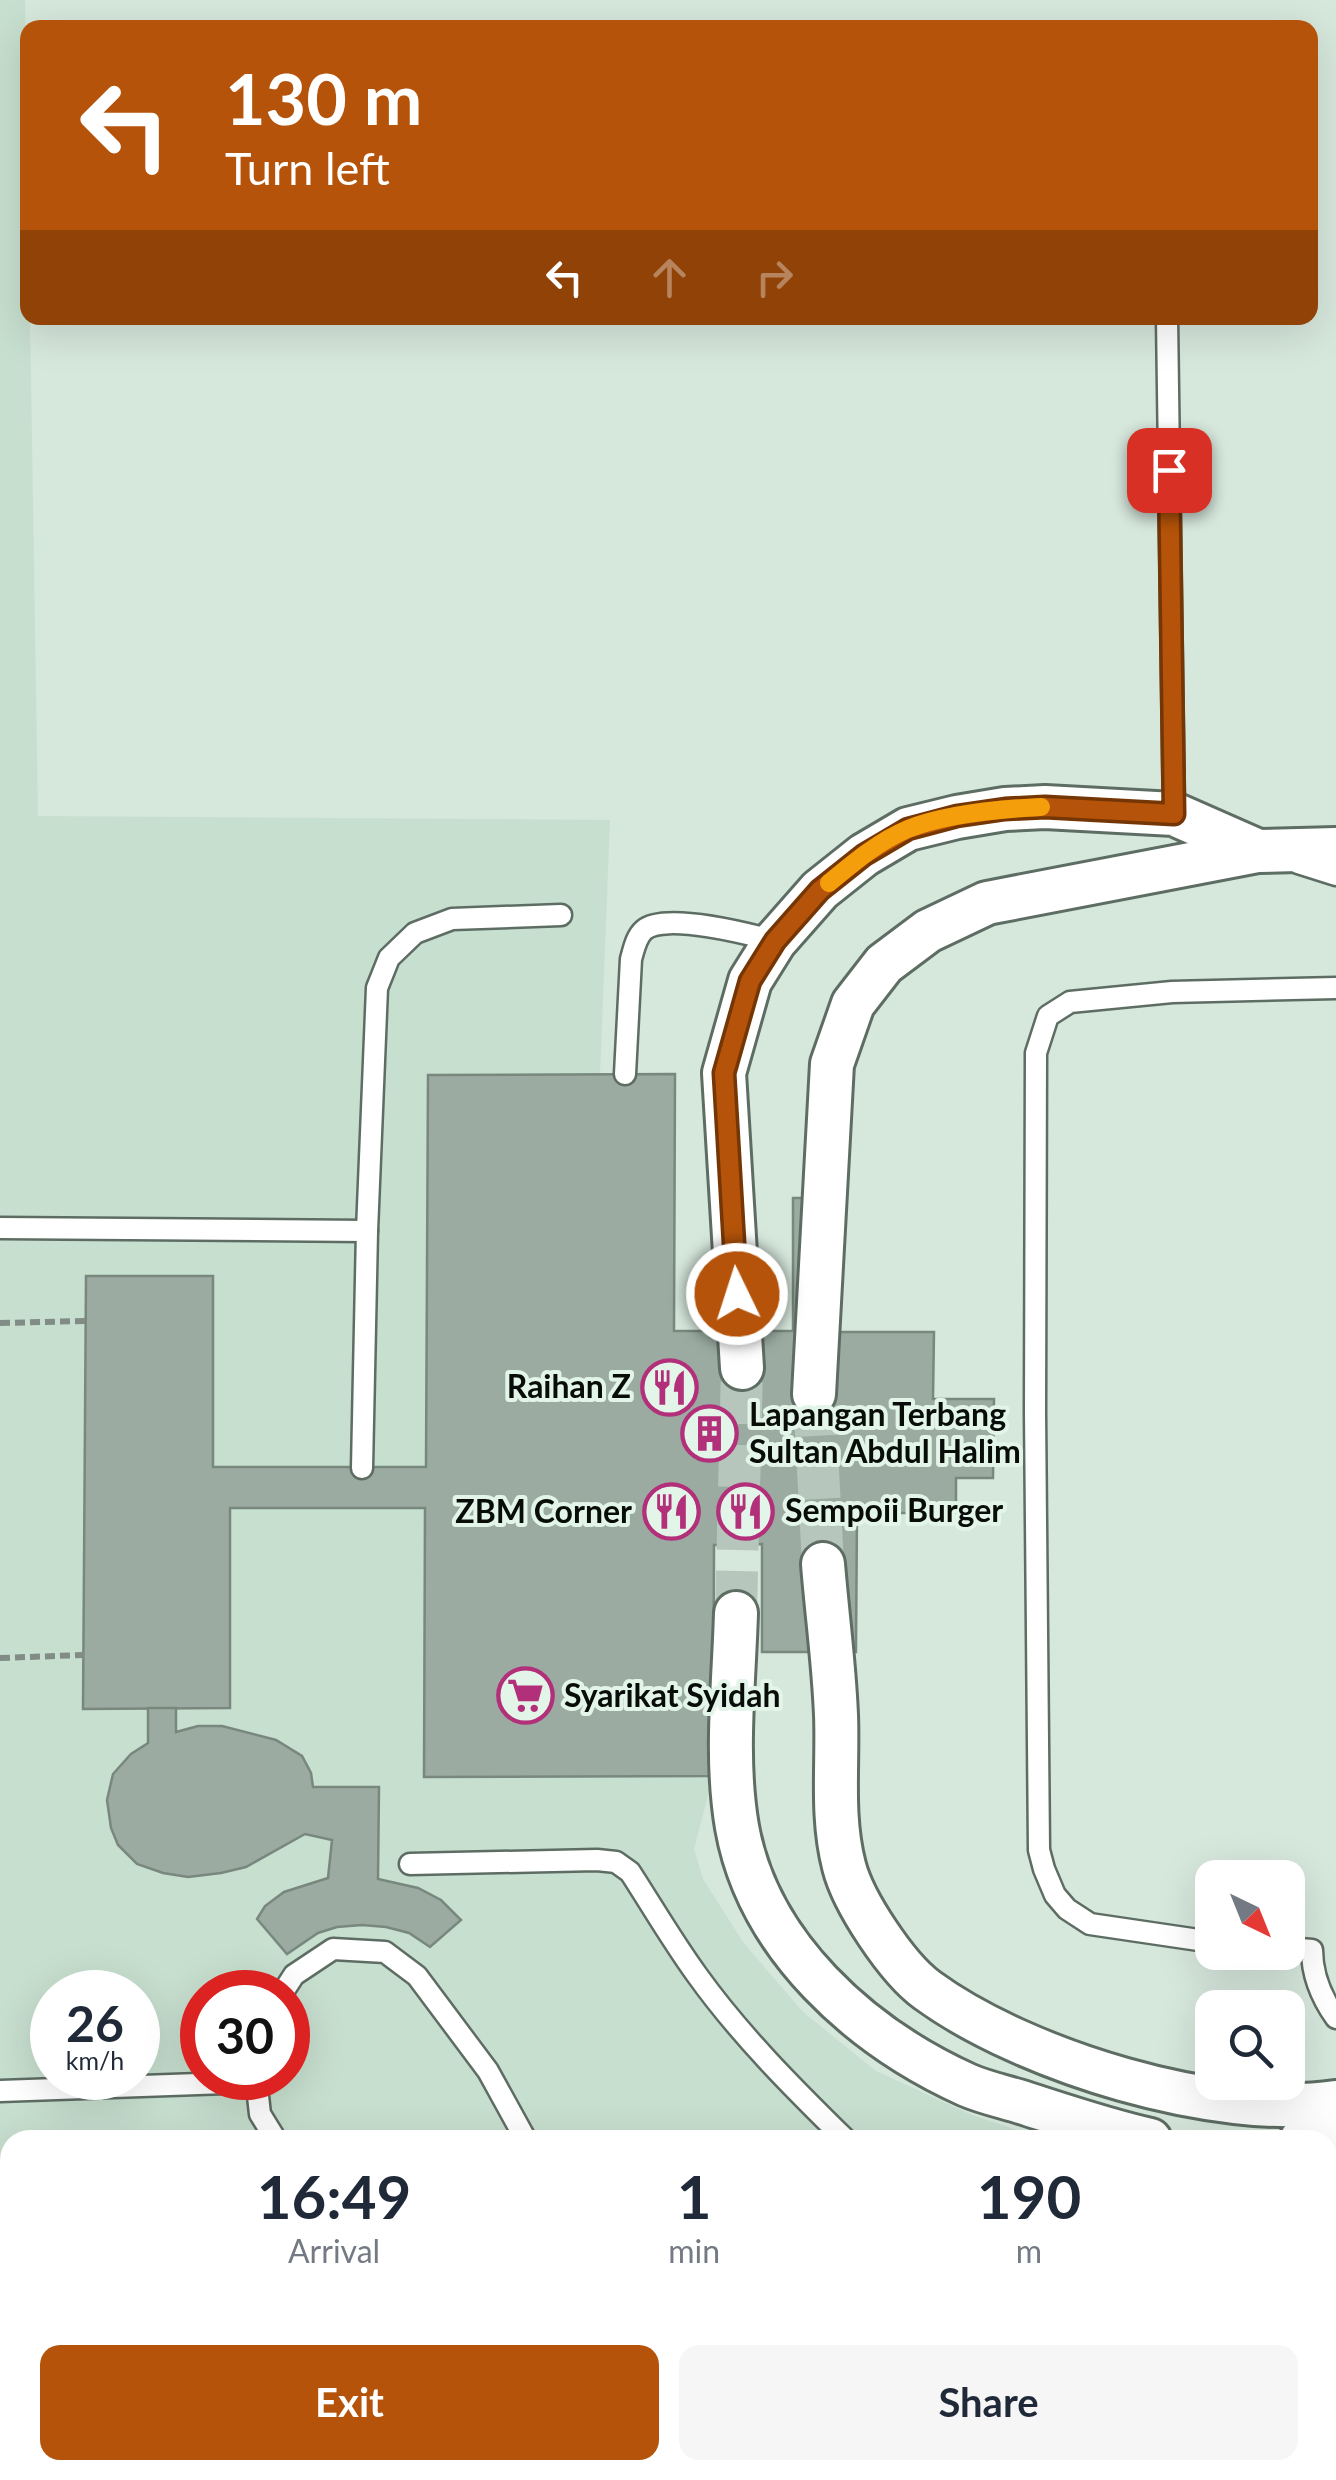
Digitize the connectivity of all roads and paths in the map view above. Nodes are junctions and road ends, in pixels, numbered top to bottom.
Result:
1 (1167, 325) edge
2 (1174, 814) junction
3 (1336, 849) edge
4 (1258, 851) junction
5 (1336, 874) edge
6 (561, 915) dead end
7 (775, 941) junction
8 (1336, 988) edge
9 (624, 1074) dead end
10 (0, 1228) edge
11 (367, 1231) junction
12 (85, 1321) dead end
13 (0, 1323) edge
14 (742, 1368) tunnel mouth
15 (814, 1394) tunnel mouth
16 (362, 1468) dead end
17 (823, 1564) tunnel mouth
18 (736, 1613) tunnel mouth
19 (84, 1655) dead end
20 (0, 1658) edge
21 (410, 1864) dead end
22 (1195, 1939) edge
23 (1305, 1949) edge
24 (302, 1970) edge
25 (1336, 2018) edge
26 (180, 2083) edge
27 (0, 2090) edge
28 (258, 2100) edge
29 (1336, 2102) edge
30 (270, 2130) edge
31 (521, 2130) edge
32 (836, 2130) edge
33 (1110, 2130) edge

1 - 2 lane
2 - 4 street
2 - 7 street
3 - 4 street
4 - 5 lane
4 - 15 street
6 - 11 lane
7 - 9 lane
7 - 14 street
8 - 22 lane
10 - 11 lane
11 - 16 lane
12 - 13 path
17 - 29 street
18 - 33 street
19 - 20 path
21 - 32 lane
23 - 25 lane
24 - 31 lane
26 - 27 lane
28 - 30 lane

